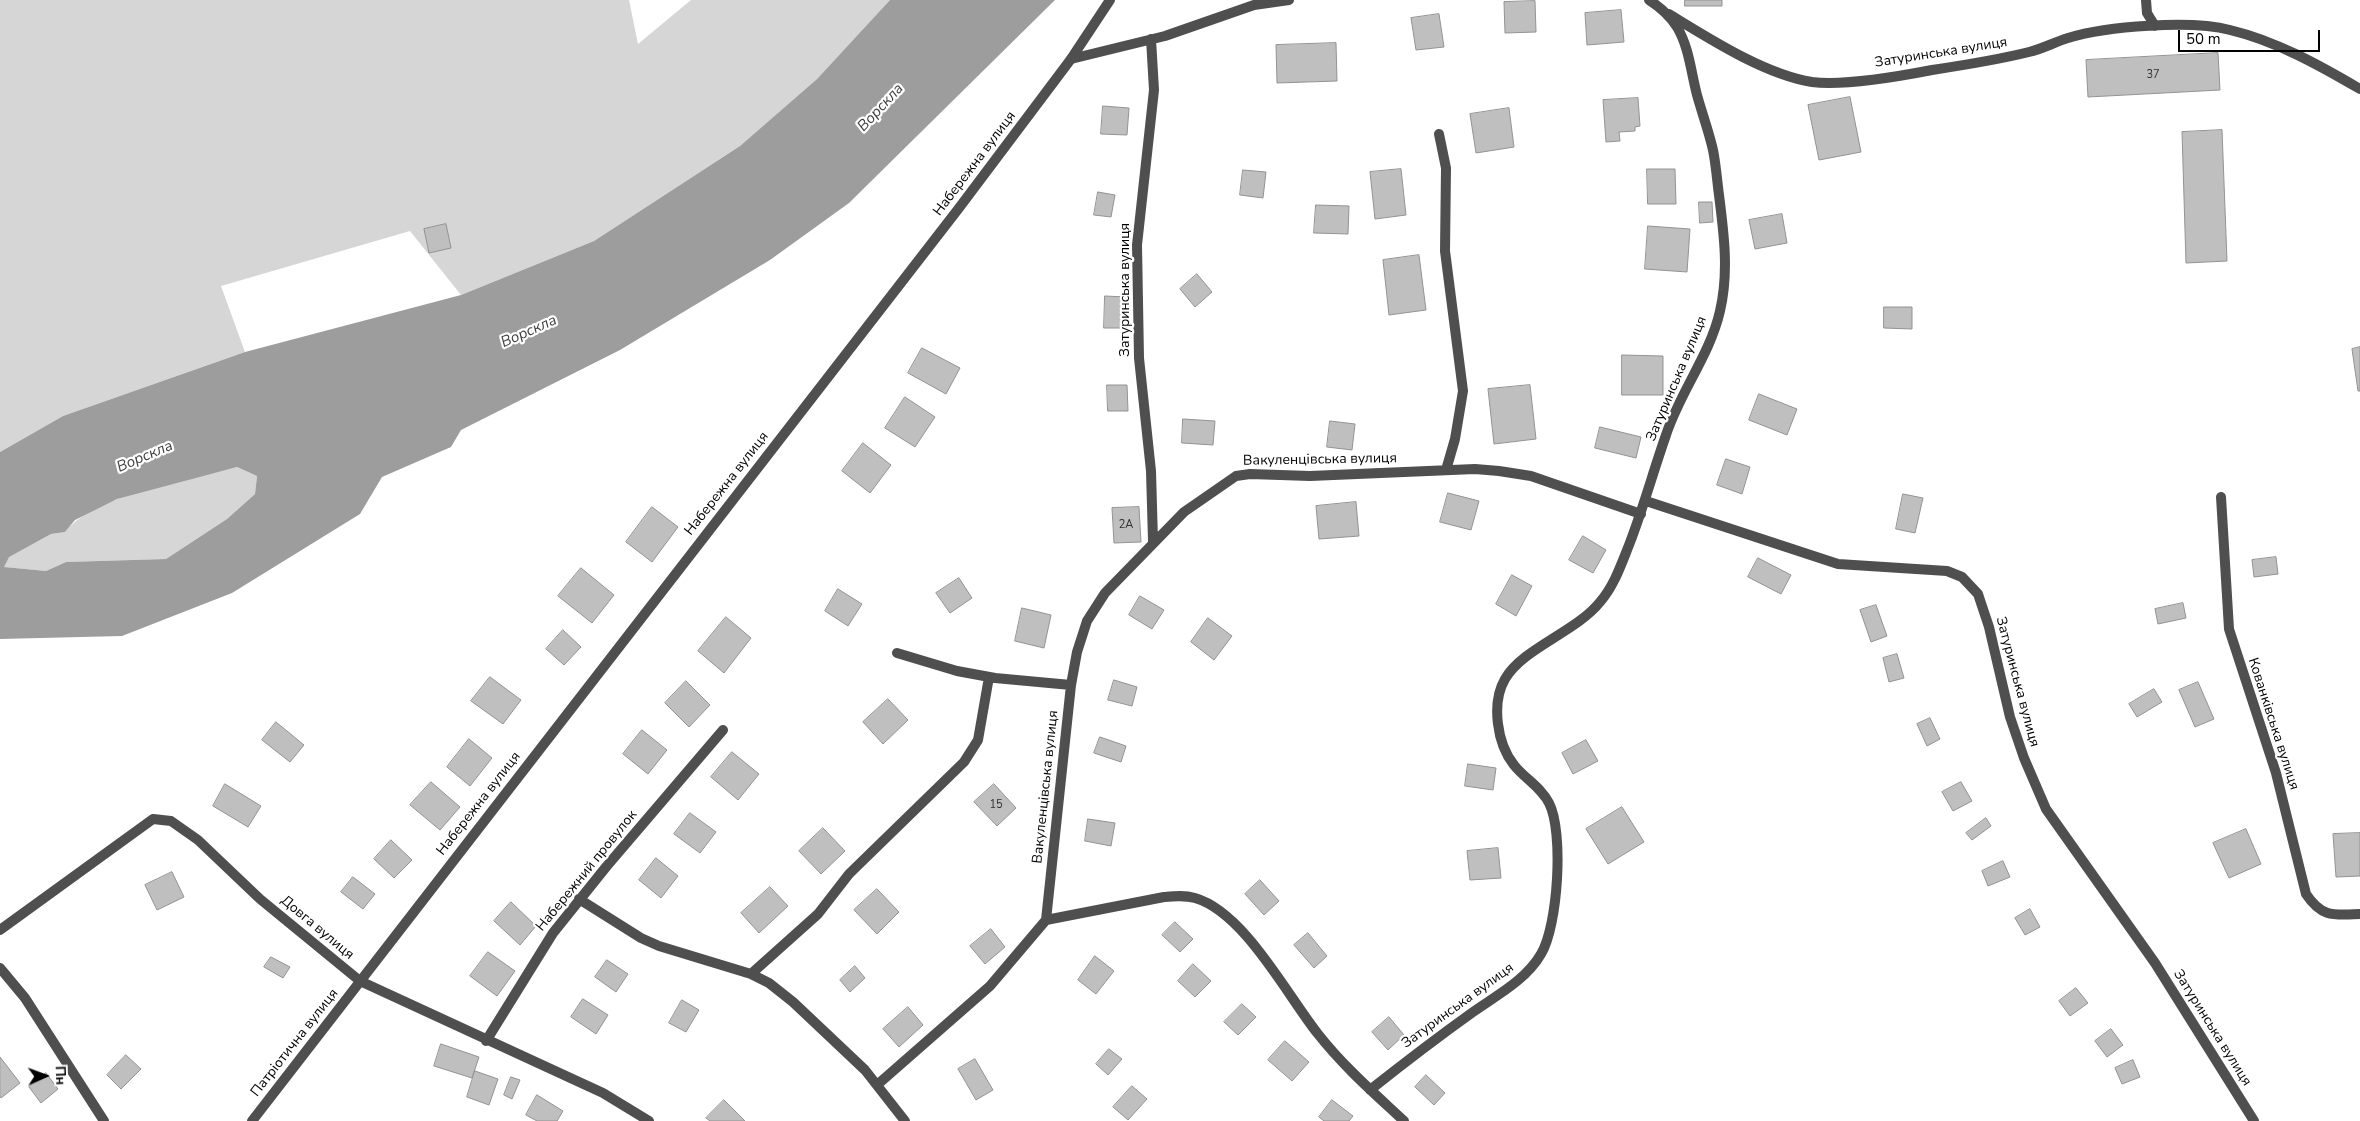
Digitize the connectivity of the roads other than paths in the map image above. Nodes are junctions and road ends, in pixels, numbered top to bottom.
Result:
1 (1110, 0) edge
2 (1289, 0) edge
3 (1649, 0) edge
4 (2146, 0) edge
5 (1662, 9) junction
6 (2155, 26) junction
7 (1151, 39) junction
8 (1071, 59) junction
9 (2360, 89) edge
10 (1439, 134) dead end
11 (1446, 470) junction
12 (2221, 497) dead end
13 (1646, 501) junction
14 (1641, 514) junction
15 (1154, 541) junction
16 (897, 653) dead end
17 (989, 677) junction
18 (1071, 685) junction
19 (723, 730) dead end
20 (579, 899) junction
21 (2360, 914) edge
22 (1046, 920) junction
23 (0, 930) edge
24 (0, 968) edge
25 (750, 974) junction
26 (360, 981) junction
27 (486, 1041) junction
28 (877, 1086) junction
29 (1370, 1090) junction
30 (104, 1121) edge
31 (252, 1121) edge
32 (649, 1121) edge
33 (905, 1121) edge
34 (1404, 1121) edge
35 (2254, 1121) edge

1 - 8 street, Набережна вулиця
2 - 7 street
3 - 5 street, Затуринська вулиця
4 - 6 street
5 - 6 street, Затуринська вулиця
5 - 13 street, Затуринська вулиця
6 - 9 street, Затуринська вулиця
7 - 8 street
7 - 15 street, Затуринська вулиця
8 - 26 street, Набережна вулиця
10 - 11 street
11 - 14 street, Вакуленцівська вулиця
11 - 15 street, Вакуленцівська вулиця
12 - 21 street, Кованківська вулиця
13 - 14 street, Затуринська вулиця
13 - 35 street, Затуринська вулиця
14 - 29 street, Затуринська вулиця
15 - 18 street, Вакуленцівська вулиця
16 - 17 street
17 - 18 street
17 - 25 street
18 - 22 street, Вакуленцівська вулиця
19 - 20 street, Набережний провулок
20 - 25 street
20 - 27 street, Набережний провулок
22 - 28 street
22 - 29 street
23 - 26 street, Довга вулиця
24 - 30 street
25 - 28 street
26 - 27 street, Довга вулиця
26 - 31 street, Патріотична вулиця
27 - 32 street, Довга вулиця
28 - 33 street
29 - 34 street

